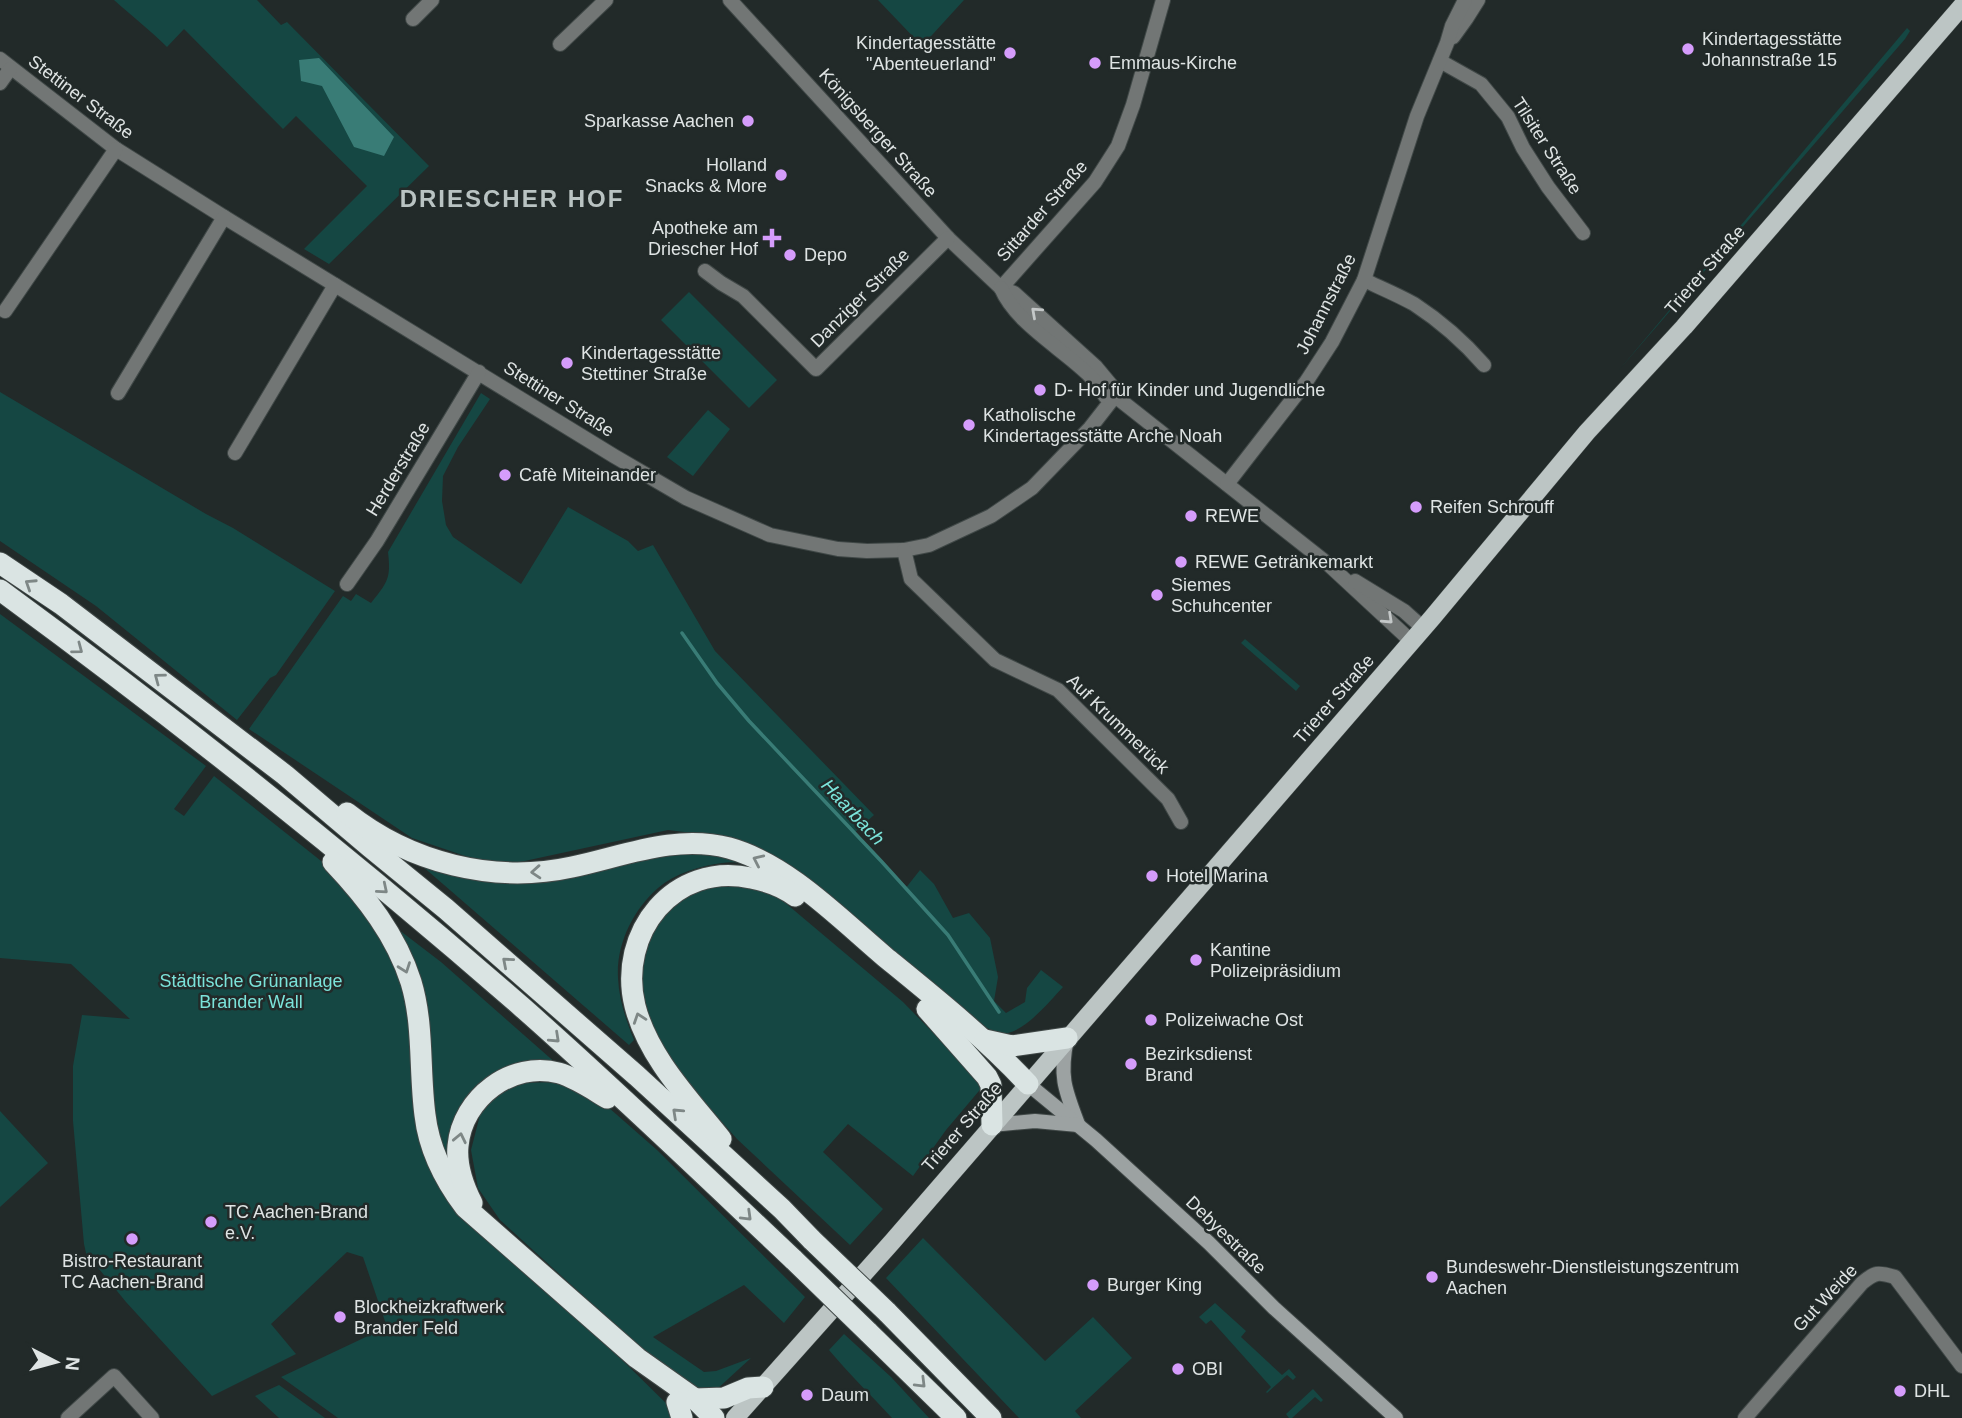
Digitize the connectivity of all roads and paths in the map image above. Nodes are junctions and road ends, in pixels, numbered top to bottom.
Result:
1 (432, 0) edge
2 (606, 0) edge
3 (730, 0) edge
4 (1163, 0) edge
5 (1465, 0) edge
6 (1478, 0) edge
7 (1962, 6) edge
8 (413, 19) dead end
9 (1447, 43) junction
10 (560, 44) dead end
11 (1440, 61) junction
12 (5, 64) edge
13 (0, 83) edge
14 (116, 149) junction
15 (224, 217) junction
16 (1583, 233) dead end
17 (948, 238) junction
18 (705, 271) dead end
19 (1364, 280) junction
20 (335, 285) junction
21 (1001, 288) junction
22 (5, 311) dead end
23 (1484, 365) dead end
24 (479, 372) junction
25 (118, 393) dead end
26 (1115, 396) junction
27 (235, 453) dead end
28 (1227, 484) junction
29 (904, 550) junction
30 (0, 563) edge
31 (347, 584) dead end
32 (0, 590) edge
33 (1417, 635) junction
34 (285, 775) junction
35 (274, 799) junction
36 (1181, 822) dead end
37 (927, 1009) junction
38 (1067, 1038) junction
39 (983, 1039) junction
40 (1028, 1084) junction
41 (992, 1125) junction
42 (1079, 1126) junction
43 (701, 1172) junction
44 (782, 1209) junction
45 (485, 1224) junction
46 (1962, 1366) edge
47 (763, 1387) junction
48 (688, 1409) edge
49 (68, 1418) edge
50 (152, 1418) edge
51 (714, 1418) edge
52 (735, 1418) edge
53 (956, 1418) edge
54 (990, 1418) edge
55 (1396, 1418) edge
56 (1745, 1418) edge

1 - 8 street
2 - 10 street
3 - 17 street, Königsberger Straße
4 - 21 street, Sittarder Straße
5 - 9 street, Johannstraße
6 - 9 street, Johannstraße
7 - 33 main road, Trierer Straße
9 - 11 street, Johannstraße
11 - 16 street, Tilsiter Straße
11 - 19 street, Johannstraße
12 - 13 street
12 - 14 street, Stettiner Straße
14 - 15 street, Stettiner Straße
14 - 22 street
15 - 20 street, Stettiner Straße
15 - 25 street
17 - 18 street, Danziger Straße
17 - 21 street, Königsberger Straße
19 - 23 street
19 - 28 street, Johannstraße
20 - 24 street, Stettiner Straße
20 - 27 street
21 - 26 street, Königsberger Straße
24 - 29 street, Stettiner Straße
24 - 31 street, Herderstraße
26 - 28 street, Königsberger Straße
26 - 29 street, Stettiner Straße
28 - 33 street, Königsberger Straße
29 - 36 street, Auf Krummerück
34 -> 30 highway
32 -> 35 highway
33 - 38 main road, Trierer Straße
39 -> 34 highway
44 -> 34 highway
35 -> 43 highway
35 -> 45 highway
37 - 40 highway
37 - 41 highway
44 -> 37 highway
38 - 39 highway
38 - 40 main road, Trierer Straße
38 - 42 main road
39 - 40 highway
40 - 41 main road, Trierer Straße
40 - 42 main road, Debyestraße
41 - 42 main road
41 - 47 main road, Trierer Straße
42 - 55 main road, Debyestraße
45 -> 43 highway
43 -> 53 highway, bridge
44 - 54 highway, bridge
45 - 48 highway
46 - 56 street, Gut Weide
47 - 48 highway
47 - 52 main road, Trierer Straße
48 - 51 highway
49 - 50 street

